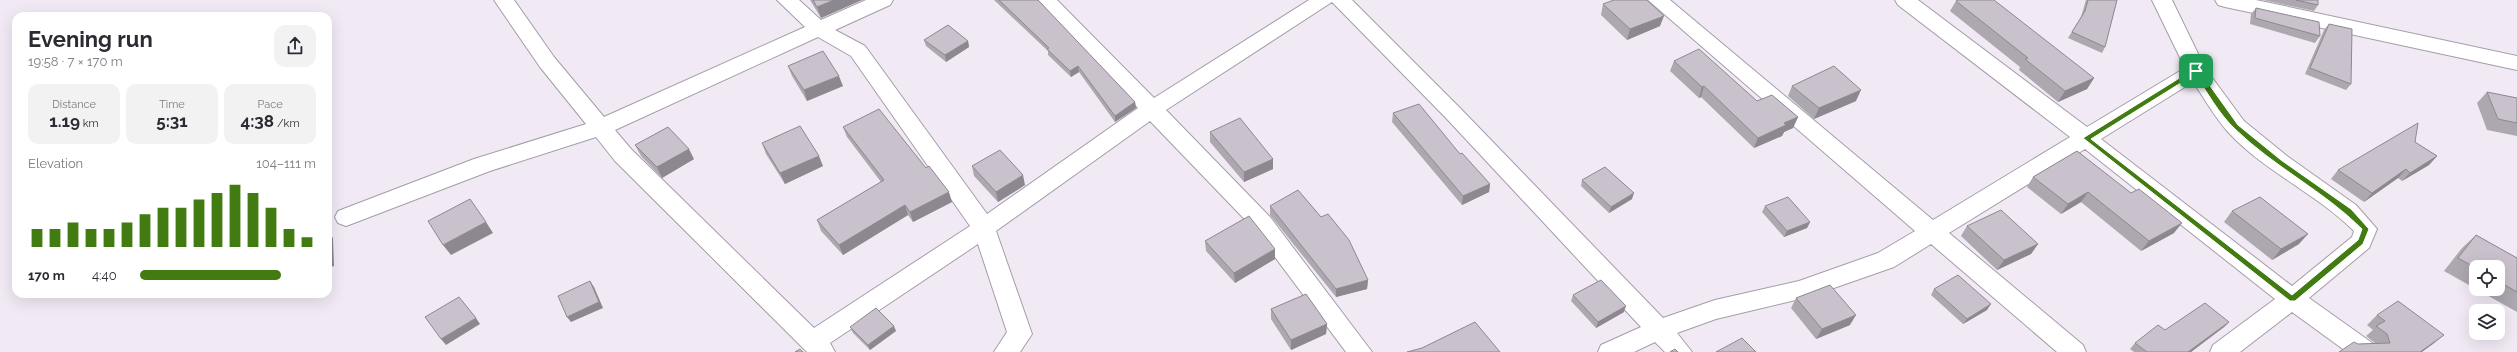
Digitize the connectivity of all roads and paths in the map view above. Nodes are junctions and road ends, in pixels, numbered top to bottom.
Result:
1 (504, 0) edge
2 (787, 0) edge
3 (883, 0) edge
4 (1046, 0) edge
5 (1324, 0) edge
6 (1340, 0) edge
7 (1658, 0) edge
8 (1905, 0) edge
9 (2162, 0) edge
10 (2225, 0) edge
11 (820, 30) junction
12 (2517, 63) edge
13 (2196, 71) junction
14 (1152, 109) junction
15 (601, 127) junction
16 (2086, 138) junction
17 (346, 217) dead end
18 (984, 228) junction
19 (1933, 232) junction
20 (2292, 299) junction
21 (1658, 330) junction
22 (818, 347) edge
23 (1006, 352) edge
24 (1360, 352) edge
25 (1610, 352) edge
26 (1680, 352) edge
27 (2074, 352) edge
28 (2222, 352) edge
29 (2366, 352) edge

1 - 15 street
2 - 11 street
3 - 11 street
4 - 14 street
5 - 14 street
6 - 21 street
7 - 19 street
8 - 16 street
9 - 13 street
10 - 12 street
11 - 15 street
11 - 18 street
13 - 16 street
13 - 20 street
14 - 18 street
14 - 24 street
15 - 17 street
15 - 22 street
16 - 19 street
16 - 20 street
18 - 22 street
18 - 23 street
19 - 21 street
19 - 27 street
20 - 28 street
20 - 29 street
21 - 25 street
21 - 26 street

